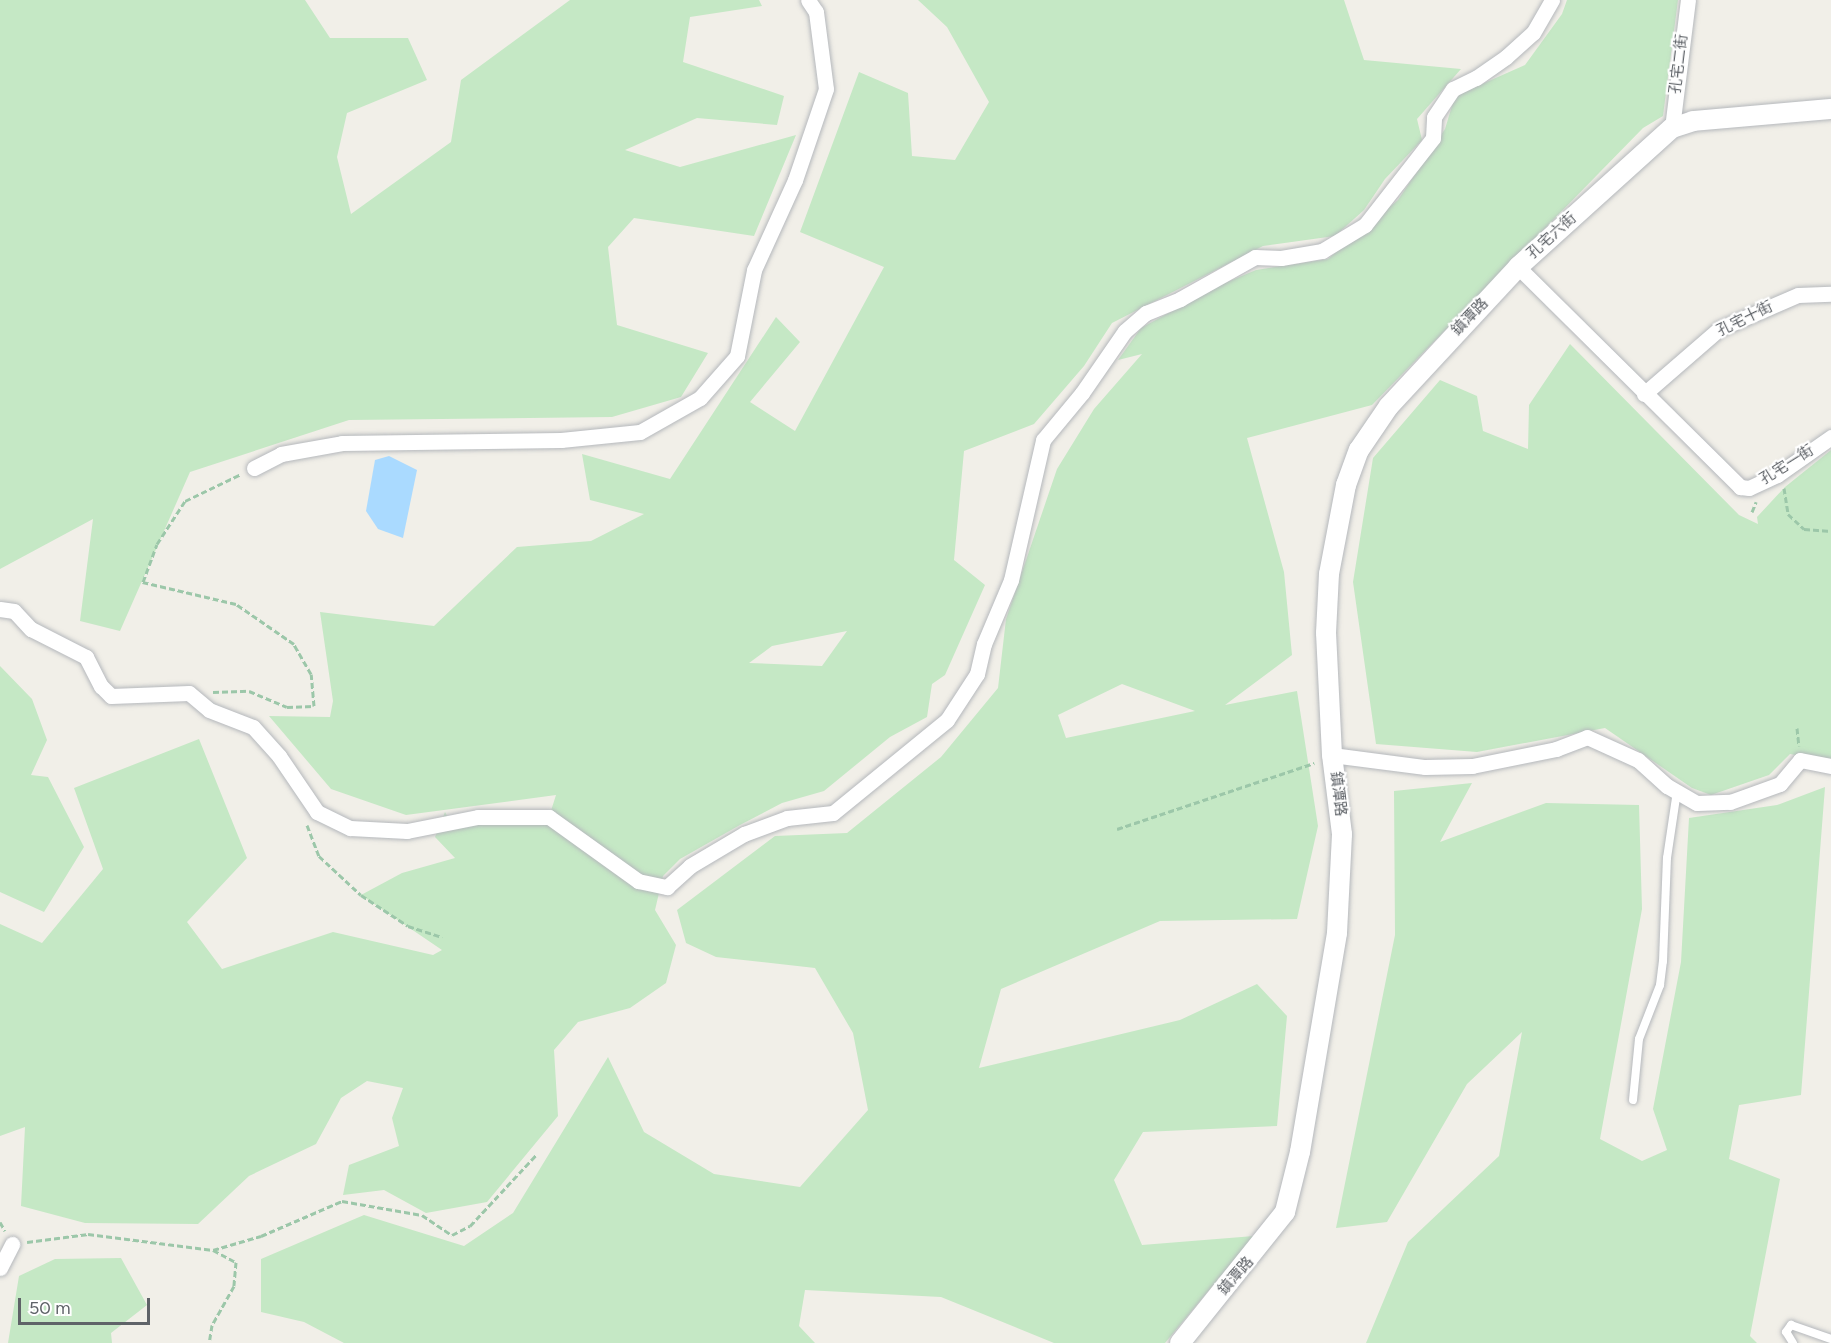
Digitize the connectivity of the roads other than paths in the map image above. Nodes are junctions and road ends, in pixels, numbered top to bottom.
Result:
1 (808, 0) edge
2 (1552, 0) edge
3 (1688, 0) edge
4 (1831, 110) edge
5 (1672, 128) junction
6 (1518, 267) junction
7 (1831, 294) edge
8 (1644, 394) junction
9 (1831, 437) edge
10 (254, 468) road end
11 (1740, 487) joint
12 (0, 609) edge
13 (1332, 755) junction
14 (1831, 766) edge
15 (1677, 791) junction
16 (1633, 1100) dead end
17 (12, 1244) road end
18 (0, 1268) edge
19 (1831, 1339) edge
20 (1180, 1343) edge
21 (1793, 1343) edge

1 - 10 street
2 - 12 street
3 - 5 street, 孔宅二街
4 - 5 street, 孔宅六街
5 - 6 street, 孔宅六街
6 - 8 street, 孔宅六街
6 - 13 street, 鎮潭路
7 - 8 street, 孔宅十街
8 - 11 street, 孔宅六街
9 - 11 street, 孔宅一街
13 - 15 street
13 - 20 street, 鎮潭路
14 - 15 street
15 - 16 lane
17 - 18 street
19 - 21 lane

